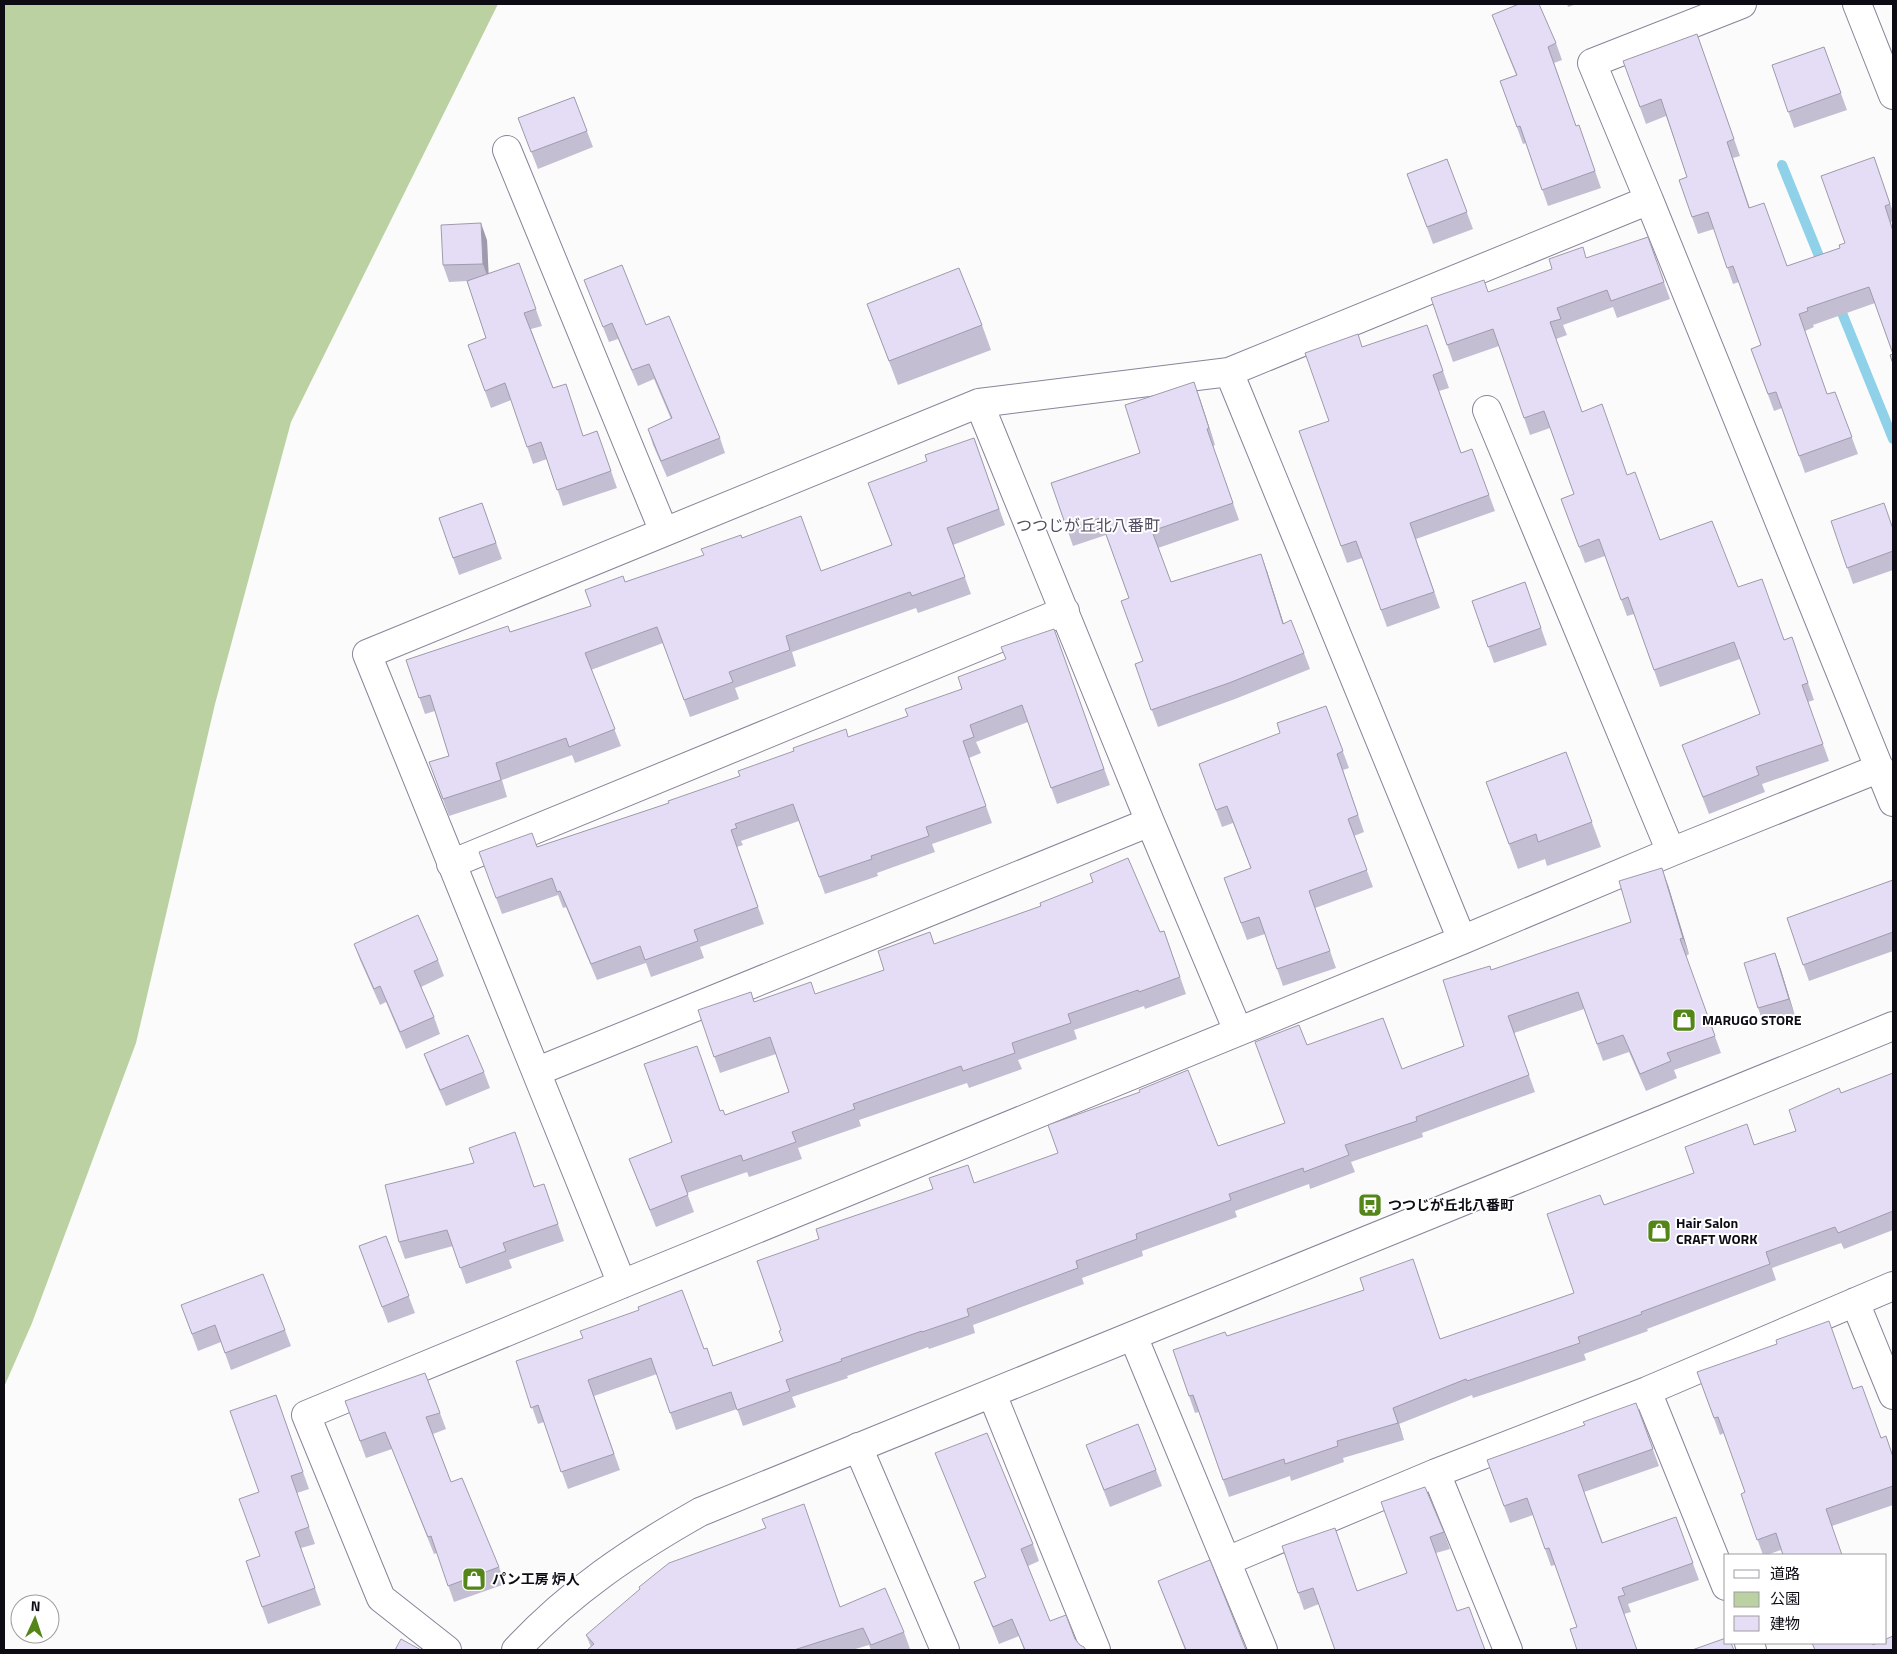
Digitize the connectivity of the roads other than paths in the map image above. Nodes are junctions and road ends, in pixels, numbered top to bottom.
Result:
1 (1742, 4) edge
2 (1857, 4) edge
3 (1893, 95) edge
4 (507, 150) dead end
5 (1649, 200) junction
6 (1229, 372) junction
7 (979, 403) junction
8 (1487, 410) dead end
9 (664, 532) junction
10 (1065, 611) junction
11 (1880, 768) junction
12 (1893, 802) edge
13 (1150, 822) junction
14 (1671, 852) junction
15 (451, 864) junction
16 (1462, 940) junction
17 (1893, 1026) edge
18 (1238, 1031) junction
19 (538, 1071) junction
20 (622, 1284) junction
21 (1893, 1286) edge
22 (1855, 1302) junction
23 (1133, 1336) junction
24 (1647, 1390) junction
25 (992, 1394) junction
26 (1893, 1395) edge
27 (858, 1448) junction
28 (1436, 1473) junction
29 (1227, 1561) junction
30 (1724, 1581) edge
31 (447, 1650) edge
32 (516, 1650) edge
33 (944, 1650) edge
34 (1096, 1650) edge
35 (1263, 1650) edge
36 (1508, 1650) edge

1 - 5 street
2 - 3 street
4 - 9 street
5 - 6 street
5 - 11 street
6 - 7 street
6 - 16 street
7 - 9 street
7 - 10 street
8 - 14 street
9 - 15 street
10 - 13 street
10 - 15 street
11 - 12 street
11 - 14 street
13 - 18 street
13 - 19 street
14 - 16 street
15 - 19 street
16 - 18 street
17 - 23 street
18 - 20 street
19 - 20 street
20 - 31 street
21 - 22 street
22 - 24 street
22 - 26 street
23 - 25 street
23 - 29 street
24 - 28 street
24 - 30 street
25 - 27 street
25 - 34 street
27 - 32 street
27 - 33 street
28 - 29 street
28 - 36 street
29 - 35 street

